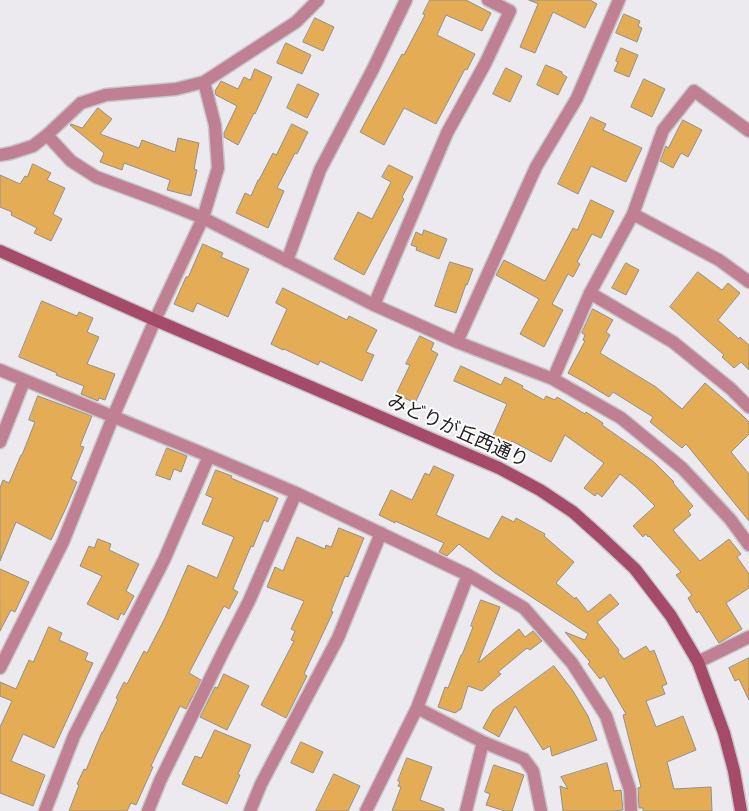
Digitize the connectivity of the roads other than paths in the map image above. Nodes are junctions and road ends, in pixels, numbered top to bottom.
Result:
1 (318, 0) edge
2 (406, 0) edge
3 (488, 0) edge
4 (619, 0) edge
5 (204, 82) junction
6 (749, 131) edge
7 (48, 135) junction
8 (0, 155) edge
9 (633, 214) junction
10 (203, 218) junction
11 (0, 251) edge
12 (287, 261) junction
13 (749, 282) edge
14 (590, 293) junction
15 (374, 305) junction
16 (155, 320) junction
17 (457, 342) junction
18 (0, 370) edge
19 (553, 379) junction
20 (24, 381) junction
21 (749, 407) edge
22 (113, 417) junction
23 (0, 442) edge
24 (209, 456) junction
25 (296, 493) junction
26 (381, 533) junction
27 (748, 542) edge
28 (468, 575) junction
29 (749, 637) edge
30 (698, 662) junction
31 (0, 668) edge
32 (417, 708) junction
33 (483, 742) junction
34 (45, 811) edge
35 (148, 811) edge
36 (250, 811) edge
37 (366, 811) edge
38 (466, 811) edge
39 (541, 811) edge
40 (632, 811) edge
41 (741, 811) edge

1 - 5 street
2 - 12 street
3 - 15 street
4 - 17 street
5 - 7 street
5 - 10 street
6 - 9 street
7 - 8 street
7 - 10 street
9 - 13 street
9 - 14 street
10 - 12 street
10 - 16 street
11 - 16 street, みどりが丘西通り
12 - 15 street
14 - 19 street
14 - 21 street
15 - 17 street
16 - 22 street
16 - 30 street, みどりが丘西通り
17 - 19 street
18 - 20 street
19 - 27 street
20 - 22 street
20 - 23 street
22 - 24 street
22 - 31 street
24 - 25 street
24 - 34 street
25 - 26 street
25 - 35 street
26 - 28 street
26 - 36 street
28 - 32 street
28 - 40 street
29 - 30 street
30 - 41 street, みどりが丘西通り
32 - 33 street
32 - 37 street
33 - 38 street
33 - 39 street

